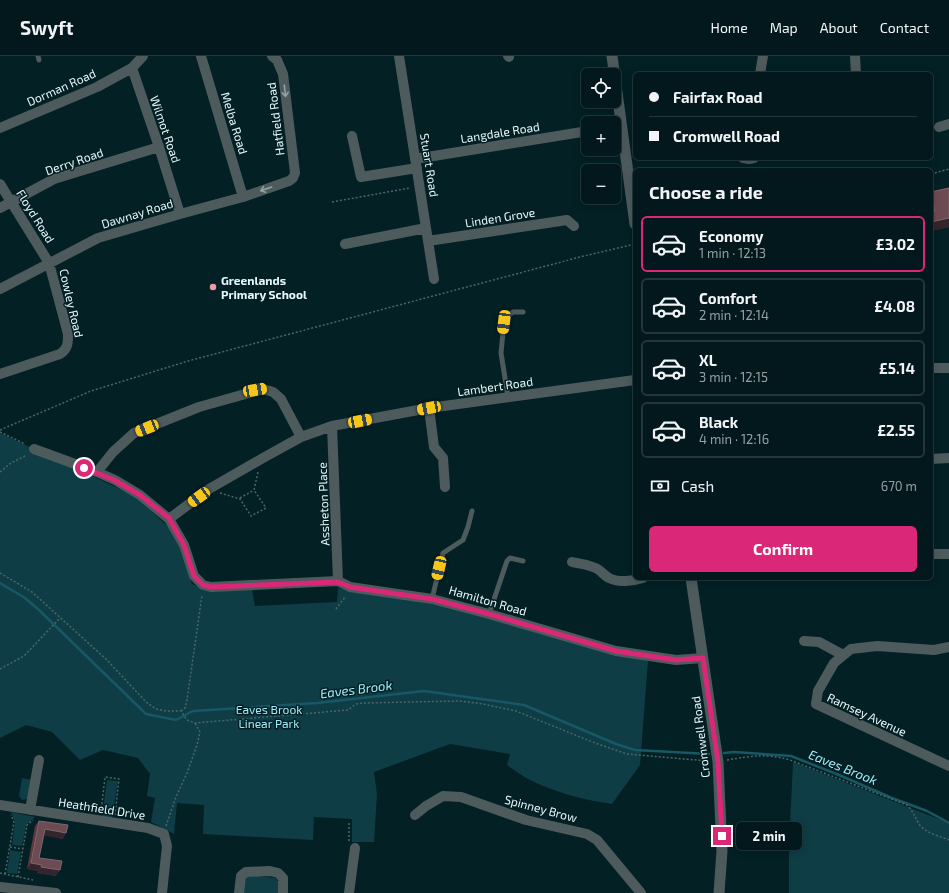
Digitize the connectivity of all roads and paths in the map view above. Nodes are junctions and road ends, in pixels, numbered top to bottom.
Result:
1 (143, 56) edge
2 (201, 56) edge
3 (272, 56) edge
4 (399, 56) edge
5 (612, 56) edge
6 (763, 56) edge
7 (855, 56) edge
8 (132, 68) junction
9 (760, 72) edge
10 (856, 72) edge
11 (617, 116) edge
12 (0, 128) edge
13 (581, 131) edge
14 (352, 136) dead end
15 (621, 142) edge
16 (159, 147) junction
17 (416, 164) junction
18 (949, 169) edge
19 (933, 173) edge
20 (289, 181) joint
21 (0, 184) edge
22 (420, 186) junction
23 (243, 197) junction
24 (12, 201) junction
25 (332, 202) dead end
26 (0, 208) edge
27 (633, 208) edge
28 (180, 214) junction
29 (574, 226) dead end
30 (426, 228) junction
31 (428, 242) junction
32 (345, 244) dead end
33 (633, 244) edge
34 (49, 263) junction
35 (434, 279) dead end
36 (0, 289) edge
37 (523, 312) dead end
38 (933, 368) edge
39 (949, 368) edge
40 (0, 374) edge
41 (633, 380) edge
42 (508, 397) junction
43 (429, 408) junction
44 (332, 426) junction
45 (0, 431) edge
46 (301, 437) junction
47 (34, 449) junction
48 (261, 458) junction
49 (933, 458) edge
50 (949, 458) edge
51 (0, 472) edge
52 (97, 472) junction
53 (445, 487) dead end
54 (209, 489) junction
55 (254, 490) junction
56 (240, 499) junction
57 (472, 511) dead end
58 (169, 518) junction
59 (933, 554) edge
60 (949, 554) edge
61 (523, 561) dead end
62 (572, 562) dead end
63 (0, 573) edge
64 (633, 580) edge
65 (691, 580) edge
66 (338, 582) junction
67 (203, 585) junction
68 (350, 587) junction
69 (432, 599) junction
70 (336, 609) dead end
71 (489, 614) junction
72 (60, 618) junction
73 (804, 641) dead end
74 (949, 647) edge
75 (843, 655) junction
76 (703, 658) junction
77 (0, 669) edge
78 (181, 711) junction
79 (195, 723) junction
80 (39, 760) dead end
81 (718, 762) junction
82 (949, 766) edge
83 (3, 805) edge
84 (30, 810) junction
85 (43, 812) junction
86 (415, 815) dead end
87 (100, 820) junction
88 (113, 822) junction
89 (349, 822) dead end
90 (164, 834) junction
91 (949, 840) edge
92 (10, 847) junction
93 (355, 848) joint
94 (23, 849) junction
95 (5, 874) dead end
96 (18, 877) dead end
97 (0, 887) edge
98 (56, 893) edge
99 (162, 893) edge
100 (239, 893) edge
101 (283, 893) edge
102 (349, 893) edge
103 (641, 893) edge
104 (719, 893) edge

1 - 8 street
2 - 23 street, Melba Road
3 -> 20 street, Hatfield Road
4 - 17 street, Stuart Road
5 - 11 street
6 - 9 street
7 - 10 street
8 - 12 street, Dorman Road
8 - 16 street, Wilmot Road
13 - 17 street, Langdale Road
14 - 17 street, Langdale Road
15 - 27 street
16 - 24 street, Derry Road
16 - 28 street, Wilmot Road
17 - 22 street, Stuart Road
18 - 19 path
20 -> 23 street, Dawnay Road
21 - 24 street, Floyd Road
22 - 25 path
22 - 30 street, Stuart Road
23 - 28 street, Dawnay Road
24 - 26 street, Derry Road
24 - 34 street, Floyd Road
28 - 34 street, Dawnay Road
29 - 31 street, Linden Grove
30 - 31 street, Stuart Road
30 - 32 street
31 - 35 street, Stuart Road
33 - 45 path
34 - 36 street, Dawnay Road
34 - 40 street, Cowley Road
37 - 42 lane
38 - 39 street
41 - 42 street, Lambert Road
42 - 43 street, Lambert Road
43 - 44 street, Lambert Road
43 - 53 street
44 - 46 street, Lambert Road
44 - 66 street, Assheton Place
45 - 47 path
46 - 48 street, Lambert Road
46 - 52 street
47 - 51 path
47 - 52 street
48 - 54 street, Lambert Road
48 - 55 path
49 - 50 street
52 - 58 street
54 - 56 path
54 - 58 street, Lambert Road
55 - 56 path
55 - 56 path
57 - 69 lane
58 - 67 street
59 - 60 street
61 - 71 lane
62 - 64 street
63 - 72 path
65 - 76 street, Cromwell Road
66 - 67 street, Hamilton Road
66 - 68 street, Hamilton Road
67 - 78 path
68 - 69 street, Hamilton Road
68 - 70 path
69 - 71 street, Hamilton Road
71 - 76 street, Hamilton Road
72 - 77 path
72 - 78 path
73 - 75 street
74 - 75 street, Ramsey Avenue
75 - 82 street, Ramsey Avenue
76 - 81 street, Cromwell Road
78 - 79 path
79 - 81 path
79 - 90 path
80 - 84 street
81 - 91 path
81 - 104 street, Cromwell Road
83 - 84 street, Heathfield Drive
83 - 92 path
84 - 85 street, Heathfield Drive
85 - 87 street, Heathfield Drive
85 - 94 path
86 - 103 street, Spinney Brow
87 - 88 street, Heathfield Drive
87 - 88 path
88 - 90 street, Heathfield Drive
89 - 93 path
90 - 99 street
92 - 94 path
92 - 95 path
93 - 102 street
94 - 96 path
97 - 98 street
100 - 101 street

